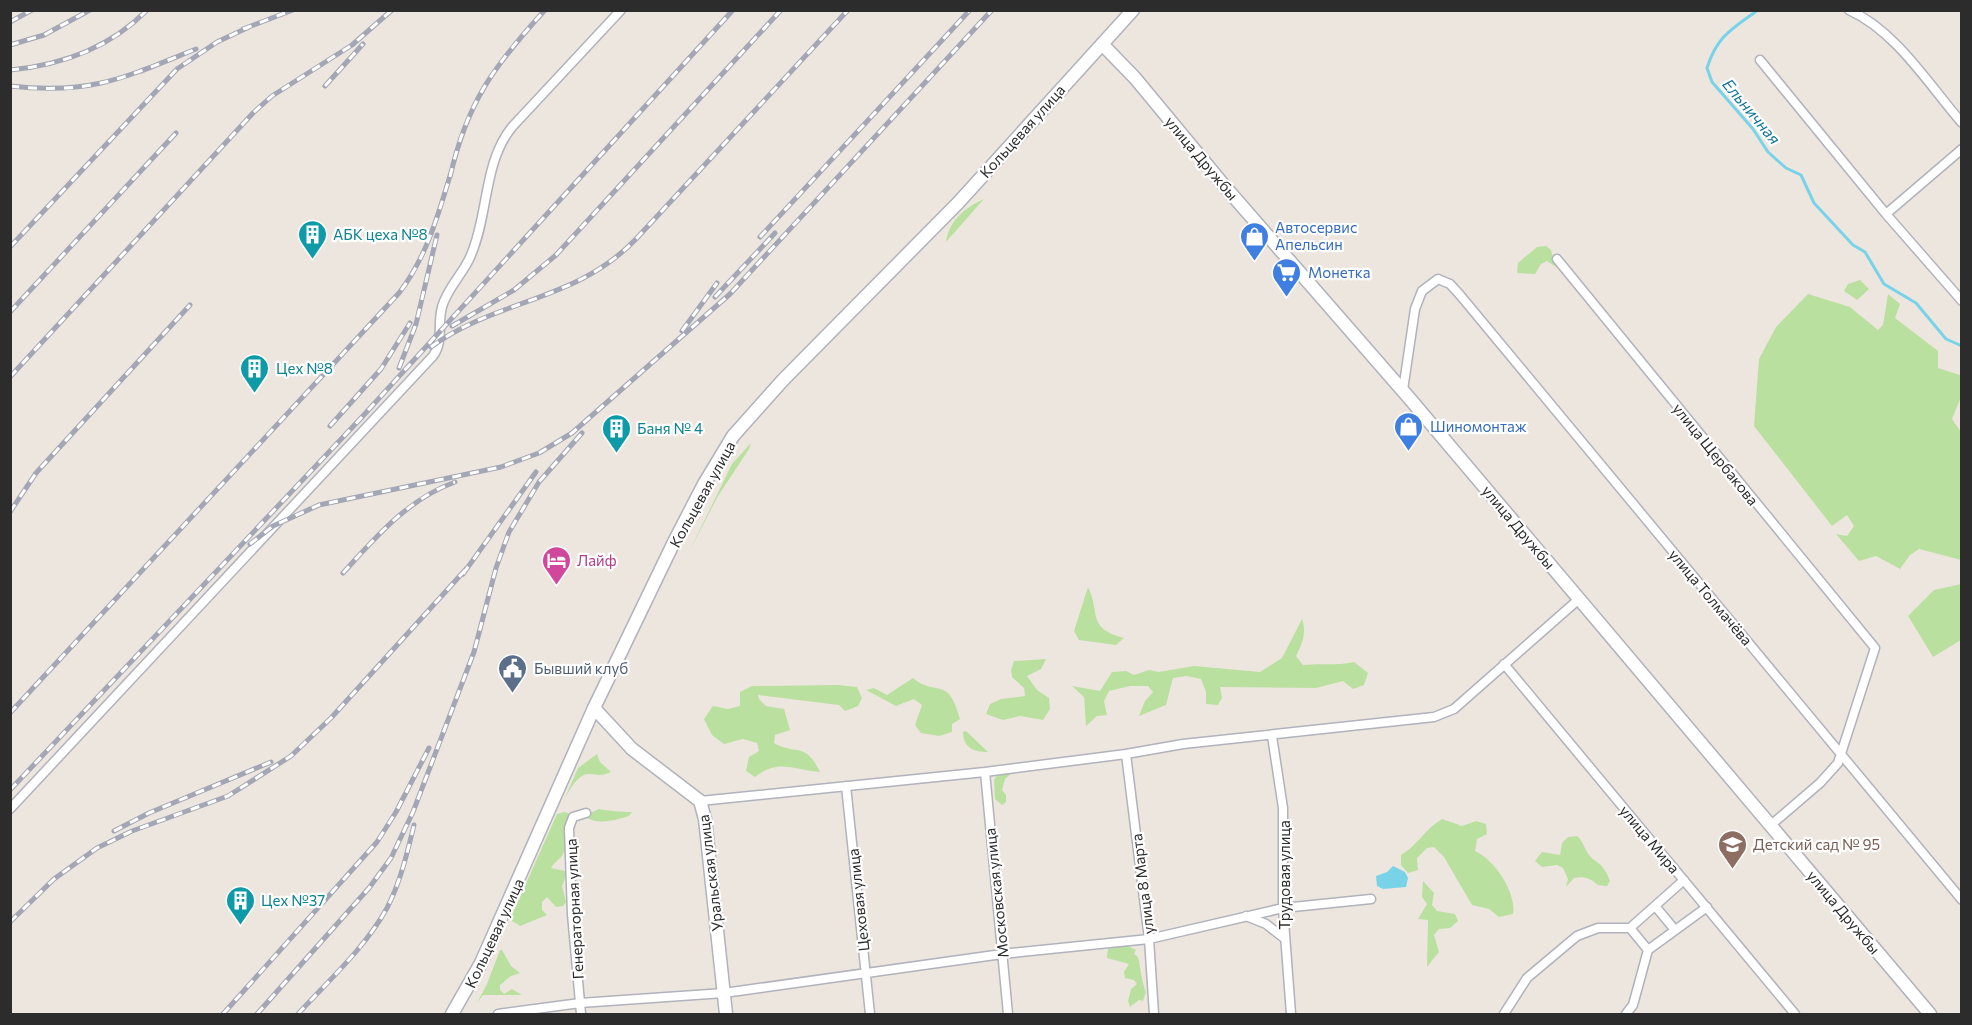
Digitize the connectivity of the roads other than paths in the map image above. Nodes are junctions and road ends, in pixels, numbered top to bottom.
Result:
1 (621, 10) edge
2 (1133, 10) edge
3 (1849, 10) edge
4 (1102, 44) junction
5 (1761, 60) dead end
6 (1962, 123) edge
7 (1962, 149) edge
8 (1886, 214) junction
9 (1557, 259) dead end
10 (1962, 301) edge
11 (1403, 390) junction
12 (1580, 599) junction
13 (1504, 664) junction
14 (594, 708) junction
15 (1272, 736) junction
16 (1842, 753) junction
17 (1126, 754) junction
18 (985, 772) junction
19 (846, 786) junction
20 (700, 801) junction
21 (10, 809) edge
22 (586, 813) dead end
23 (1771, 825) junction
24 (1684, 880) junction
25 (1371, 899) dead end
26 (1962, 900) edge
27 (1655, 906) junction
28 (1707, 907) junction
29 (1282, 908) junction
30 (1246, 916) junction
31 (1630, 927) junction
32 (1675, 930) junction
33 (1284, 938) junction
34 (1149, 939) junction
35 (1648, 950) junction
36 (1002, 954) junction
37 (865, 974) junction
38 (724, 993) junction
39 (580, 1003) junction
40 (452, 1014) edge
41 (498, 1014) edge
42 (581, 1014) edge
43 (726, 1014) edge
44 (870, 1014) edge
45 (1008, 1014) edge
46 (1154, 1014) edge
47 (1291, 1014) edge
48 (1504, 1014) edge
49 (1626, 1014) edge
50 (1796, 1014) edge
51 (1930, 1014) edge

1 - 21 street
2 - 4 street, Кольцевая улица
3 - 6 street
4 - 11 street, улица Дружбы
4 - 14 street, Кольцевая улица
5 - 8 street
7 - 8 street
8 - 10 street
9 - 16 street, улица Щербакова
11 - 12 street, улица Дружбы
11 - 16 street, улица Толмачёва
12 - 13 street
12 - 23 street, улица Дружбы
13 - 15 street
13 - 24 street, улица Мира
14 - 20 street, Уральская улица
14 - 40 street, Кольцевая улица
15 - 17 street
15 - 29 street, Трудовая улица
16 - 23 street
16 - 26 street, улица Толмачёва
17 - 18 street
17 - 34 street, улица 8 Марта
18 - 19 street
18 - 36 street, Московская улица
19 - 20 street
19 - 37 street, Цеховая улица
20 - 38 street, Уральская улица
22 - 39 street, Генераторная улица
23 - 51 street, улица Дружбы
24 - 27 street
24 - 28 street, улица Мира
25 - 29 street
27 - 31 street
27 - 32 street
28 - 32 street
28 - 50 street, улица Мира
29 - 30 street
29 - 33 street, Трудовая улица
30 - 33 street
30 - 34 street
31 - 35 street
31 - 48 street
32 - 35 street
33 - 47 street, Трудовая улица
34 - 36 street
34 - 46 street, улица 8 Марта
35 - 49 street
36 - 37 street
36 - 45 street, Московская улица
37 - 38 street
37 - 44 street, Цеховая улица
38 - 39 street
38 - 43 street, Уральская улица
39 - 41 street
39 - 42 street, Генераторная улица

